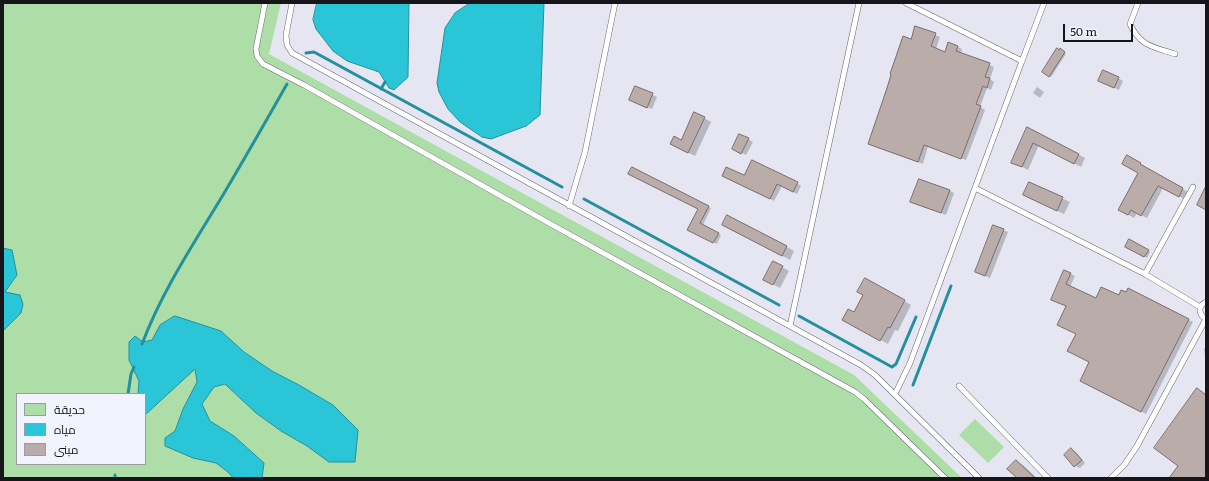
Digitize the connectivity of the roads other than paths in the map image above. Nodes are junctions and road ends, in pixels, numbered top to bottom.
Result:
1 (265, 3) edge
2 (292, 3) edge
3 (615, 3) edge
4 (859, 3) edge
5 (906, 3) edge
6 (1044, 3) edge
7 (1138, 3) edge
8 (1175, 54) dead end
9 (1022, 61) junction
10 (1193, 187) dead end
11 (976, 188) junction
12 (569, 206) junction
13 (1145, 274) junction
14 (1206, 302) edge
15 (1200, 307) junction
16 (1206, 319) edge
17 (790, 326) junction
18 (959, 386) dead end
19 (895, 394) junction
20 (945, 478) edge
21 (979, 478) edge
22 (1048, 478) edge
23 (1111, 478) edge

1 - 20 lane
2 - 12 lane
3 - 12 lane
4 - 17 lane
5 - 9 lane
6 - 9 lane
7 - 8 lane
9 - 11 lane
10 - 13 lane
11 - 13 lane
11 - 19 lane
12 - 17 lane
13 - 15 lane
14 - 15 lane
15 - 16 lane
16 - 23 lane
17 - 19 lane
18 - 22 lane
19 - 21 lane

